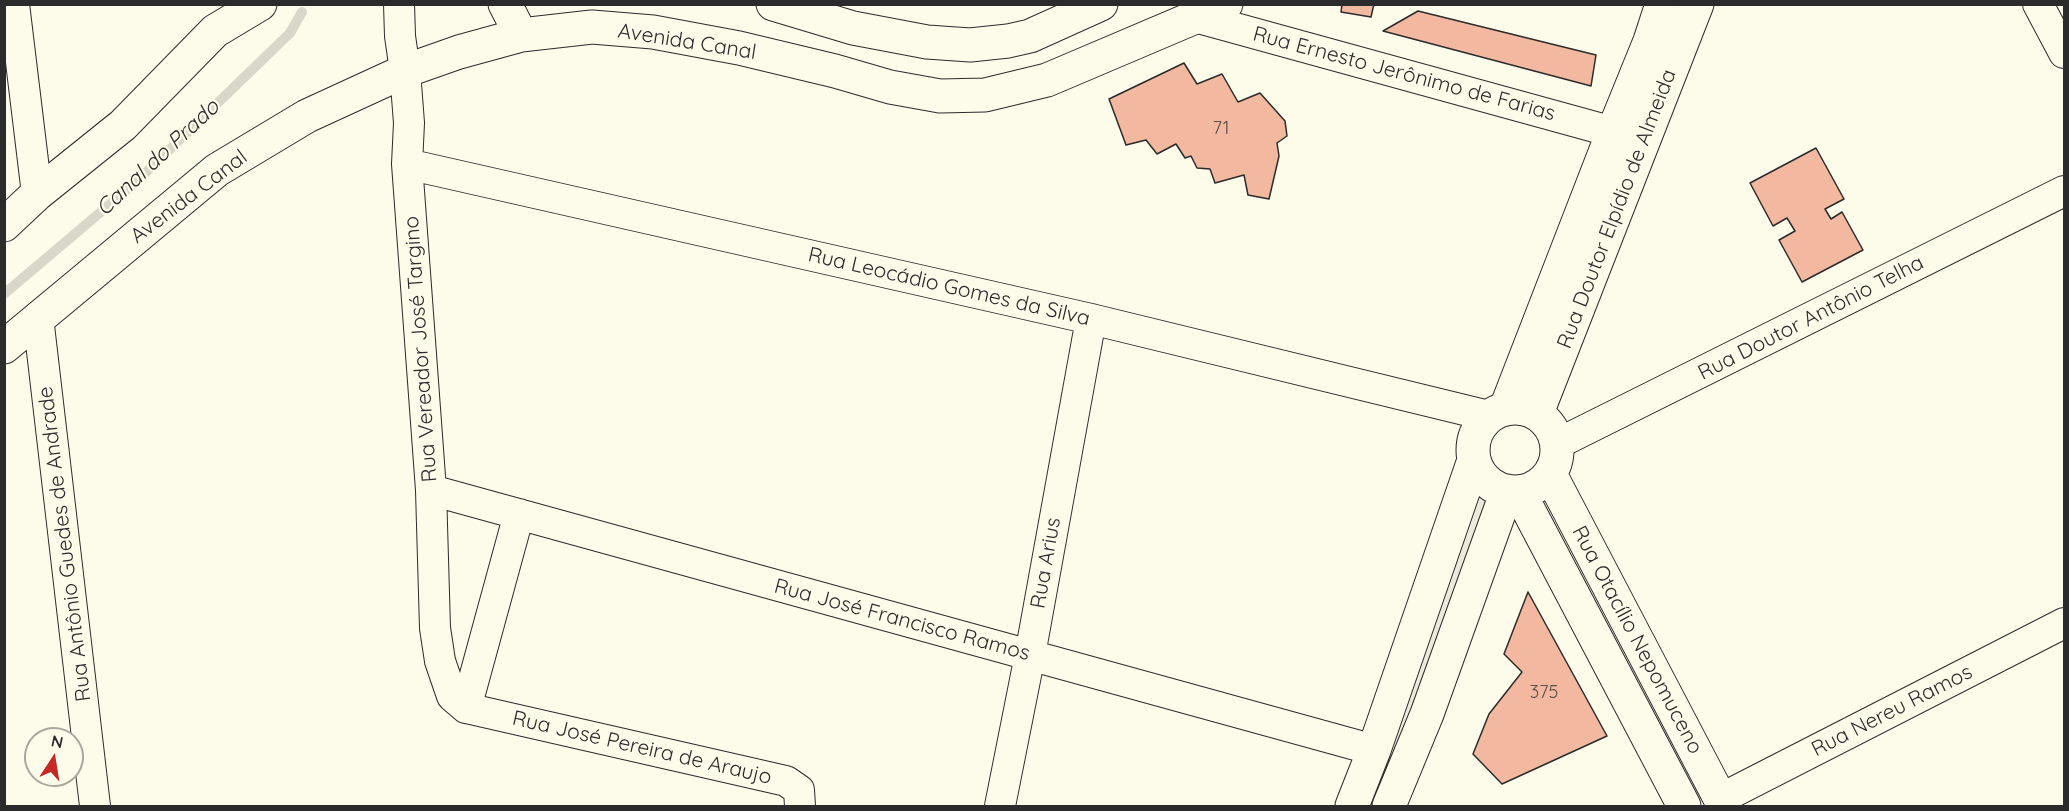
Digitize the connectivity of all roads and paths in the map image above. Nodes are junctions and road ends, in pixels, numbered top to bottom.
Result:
1 (14, 4) edge
2 (260, 4) edge
3 (399, 4) edge
4 (506, 4) edge
5 (773, 4) edge
6 (1101, 4) edge
7 (1226, 4) edge
8 (1662, 4) edge
9 (1697, 4) edge
10 (2038, 4) edge
11 (1195, 17) junction
12 (221, 18) edge
13 (521, 34) junction
14 (2064, 53) edge
15 (405, 71) junction
16 (1612, 132) junction
17 (407, 164) junction
18 (2064, 191) edge
19 (38, 194) junction
20 (4, 225) edge
21 (38, 317) junction
22 (1091, 319) junction
23 (4, 347) edge
24 (1511, 413) junction
25 (1474, 459) junction
26 (1553, 459) junction
27 (430, 490) junction
28 (1513, 491) junction
29 (519, 514) junction
30 (2064, 623) edge
31 (1030, 655) junction
32 (466, 708) junction
33 (1374, 750) junction
34 (1722, 803) edge
35 (95, 807) edge
36 (800, 807) edge
37 (1000, 807) edge
38 (1352, 807) edge
39 (1389, 807) edge
40 (1684, 807) edge

1 - 19 street
2 - 12 main road
3 - 15 street, Rua Vereador José Targino
4 - 13 main road
5 - 6 main road
7 - 11 main road, Avenida Canal
8 - 16 main road, Rua Doutor Elpídio de Almeida
9 - 24 main road, Rua Doutor Elpídio de Almeida
10 - 14 street
11 - 13 main road, Avenida Canal
11 - 16 street, Rua Ernesto Jerônimo de Farias
12 - 19 main road
13 - 15 main road, Avenida Canal
15 - 17 street, Rua Vereador José Targino
15 - 21 main road, Avenida Canal
16 - 24 main road, Rua Doutor Elpídio de Almeida
17 - 22 street, Rua Leocádio Gomes da Silva
17 - 27 street, Rua Vereador José Targino
18 - 26 street, Rua Doutor Antônio Telha
19 - 20 main road
21 - 23 main road, Avenida Canal
21 - 35 street, Rua Antônio Guedes de Andrade
22 - 24 street, Rua Leocádio Gomes da Silva
22 - 31 street, Rua Arius
24 - 25 main road
24 - 26 main road
25 - 28 main road
25 - 33 main road
26 - 28 main road
26 - 34 main road, Rua Otacílio Nepomuceno
27 - 29 street, Rua José Francisco Ramos
27 - 32 street, Rua Vereador José Targino
28 - 39 main road
28 - 40 main road, Rua Otacílio Nepomuceno
29 - 31 street, Rua José Francisco Ramos
29 - 32 street
30 - 34 street, Rua Nereu Ramos
31 - 33 street, Rua José Francisco Ramos
31 - 37 street, Rua Arius
32 - 36 street, Rua José Pereira de Araujo
33 - 38 main road

